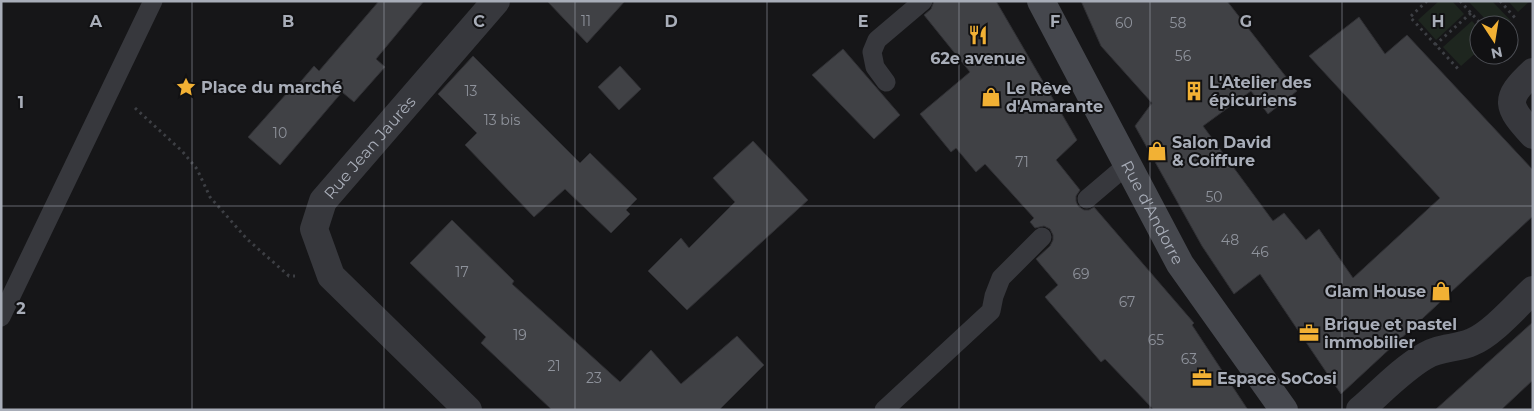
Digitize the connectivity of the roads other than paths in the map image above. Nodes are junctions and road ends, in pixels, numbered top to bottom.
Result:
1 (153, 1) edge
2 (496, 1) edge
3 (923, 1) edge
4 (1041, 1) edge
5 (1533, 72) edge
6 (886, 82) dead end
7 (1533, 135) edge
8 (1127, 165) junction
9 (1087, 199) dead end
10 (1042, 237) dead end
11 (1533, 290) edge
12 (1, 317) edge
13 (468, 410) edge
14 (884, 410) edge
15 (1284, 410) edge
16 (1360, 410) edge

1 - 12 lane
2 - 13 street, Rue Jean Jaurès
3 - 6 lane
4 - 8 main road, Rue d'Andorre
5 - 7 street
8 - 9 lane
8 - 15 main road, Rue d'Andorre
10 - 14 lane
11 - 16 street

